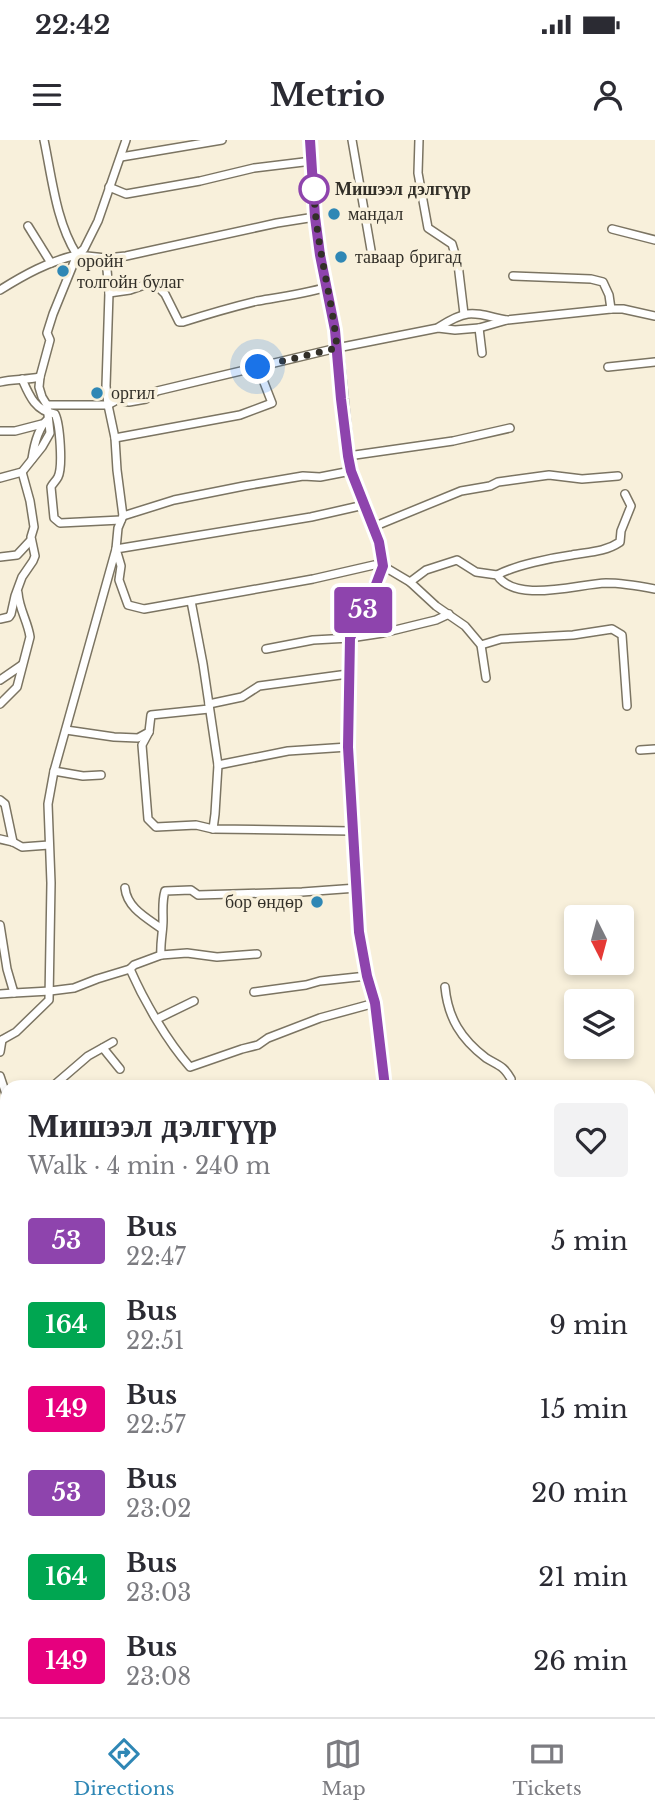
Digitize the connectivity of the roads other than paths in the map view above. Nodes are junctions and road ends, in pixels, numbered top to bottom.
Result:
1 (44, 140) edge
2 (126, 140) edge
3 (222, 140) edge
4 (310, 140) edge
5 (352, 140) edge
6 (419, 140) edge
7 (121, 157) junction
8 (312, 161) junction
9 (109, 187) junction
10 (315, 217) junction
11 (28, 226) dead end
12 (612, 229) dead end
13 (655, 240) edge
14 (370, 250) dead end
15 (77, 255) junction
16 (106, 258) junction
17 (51, 263) junction
18 (513, 276) dead end
19 (327, 287) junction
20 (0, 290) edge
21 (109, 293) junction
22 (611, 309) junction
23 (464, 314) junction
24 (655, 316) edge
25 (507, 320) junction
26 (438, 328) junction
27 (480, 328) junction
28 (337, 348) junction
29 (482, 353) dead end
30 (655, 362) edge
31 (258, 367) junction
32 (608, 367) dead end
33 (40, 377) junction
34 (22, 379) junction
35 (0, 382) edge
36 (108, 405) junction
37 (46, 415) junction
38 (510, 428) dead end
39 (0, 431) edge
40 (115, 439) junction
41 (348, 456) junction
42 (351, 471) junction
43 (22, 472) junction
44 (618, 476) dead end
45 (0, 478) edge
46 (625, 494) dead end
47 (365, 505) junction
48 (122, 518) junction
49 (373, 527) junction
50 (32, 540) junction
51 (116, 549) junction
52 (0, 557) edge
53 (383, 566) junction
54 (497, 575) junction
55 (410, 582) junction
56 (18, 589) junction
57 (655, 589) edge
58 (191, 601) junction
59 (449, 614) junction
60 (0, 619) edge
61 (350, 638) junction
62 (481, 645) junction
63 (266, 649) dead end
64 (22, 665) junction
65 (348, 674) junction
66 (486, 678) dead end
67 (0, 680) edge
68 (0, 704) edge
69 (627, 706) dead end
70 (209, 707) junction
71 (66, 730) junction
72 (149, 732) junction
73 (348, 747) junction
74 (655, 749) edge
75 (640, 750) dead end
76 (218, 765) junction
77 (54, 771) junction
78 (101, 775) dead end
79 (0, 800) edge
80 (213, 829) junction
81 (352, 831) junction
82 (0, 839) edge
83 (13, 842) junction
84 (48, 845) junction
85 (125, 888) dead end
86 (357, 888) junction
87 (0, 925) edge
88 (162, 929) junction
89 (257, 954) dead end
90 (161, 955) junction
91 (130, 969) junction
92 (367, 976) junction
93 (445, 987) dead end
94 (50, 991) junction
95 (254, 992) dead end
96 (15, 993) junction
97 (0, 994) edge
98 (194, 1001) dead end
99 (375, 1003) junction
100 (157, 1019) junction
101 (1, 1040) edge
102 (113, 1042) dead end
103 (103, 1048) junction
104 (0, 1052) edge
105 (120, 1069) dead end
106 (511, 1079) dead end
107 (60, 1080) edge
108 (384, 1080) edge

1 - 15 street
2 - 7 street
3 - 7 street
4 - 8 main road
5 - 14 street
6 - 23 street
7 - 9 street
8 - 9 street
8 - 10 main road
9 - 15 street
10 - 16 street
10 - 19 main road
11 - 17 street
12 - 13 street
15 - 16 street
15 - 17 street
15 - 33 street
16 - 21 street
17 - 20 street
18 - 22 street
19 - 21 street
19 - 28 main road
21 - 36 street
22 - 24 street
22 - 25 street
23 - 25 street
23 - 26 street
25 - 27 street
26 - 27 street
26 - 28 street
27 - 29 street
28 - 31 street
28 - 41 main road
30 - 32 street
31 - 36 street
31 - 40 street
33 - 34 street
33 - 37 street
34 - 35 street
34 - 37 street
36 - 37 street
36 - 40 street
37 - 39 street
37 - 43 street
37 - 48 street
38 - 41 street
40 - 48 street
41 - 42 main road
42 - 47 main road
42 - 48 street
43 - 45 street
43 - 50 street
44 - 49 street
46 - 54 street
47 - 49 main road
47 - 51 street
48 - 51 street
49 - 53 main road
50 - 52 street
50 - 56 street
51 - 58 street
51 - 71 street
53 - 55 street
53 - 58 street
53 - 61 main road
54 - 55 street
54 - 57 street
55 - 59 street
56 - 60 street
56 - 64 street
58 - 70 street
59 - 61 street
59 - 62 street
61 - 63 street
61 - 65 main road
62 - 66 street
62 - 69 street
64 - 67 street
64 - 68 street
65 - 70 street
65 - 73 main road
70 - 72 street
70 - 76 street
71 - 72 street
71 - 77 street
72 - 80 street
73 - 76 street
73 - 81 main road
74 - 75 street
76 - 80 street
77 - 78 street
77 - 84 street
79 - 83 street
80 - 81 street
81 - 86 main road
82 - 83 street
83 - 84 street
84 - 94 street
85 - 88 street
86 - 88 street
86 - 92 main road
87 - 96 street
88 - 90 street
89 - 90 street
90 - 91 street
91 - 94 street
91 - 100 street
92 - 95 street
92 - 99 main road
93 - 106 street
94 - 96 street
94 - 101 street
96 - 97 street
98 - 100 street
99 - 100 street
99 - 108 main road
101 - 104 street
102 - 103 street
103 - 105 street
103 - 107 street

